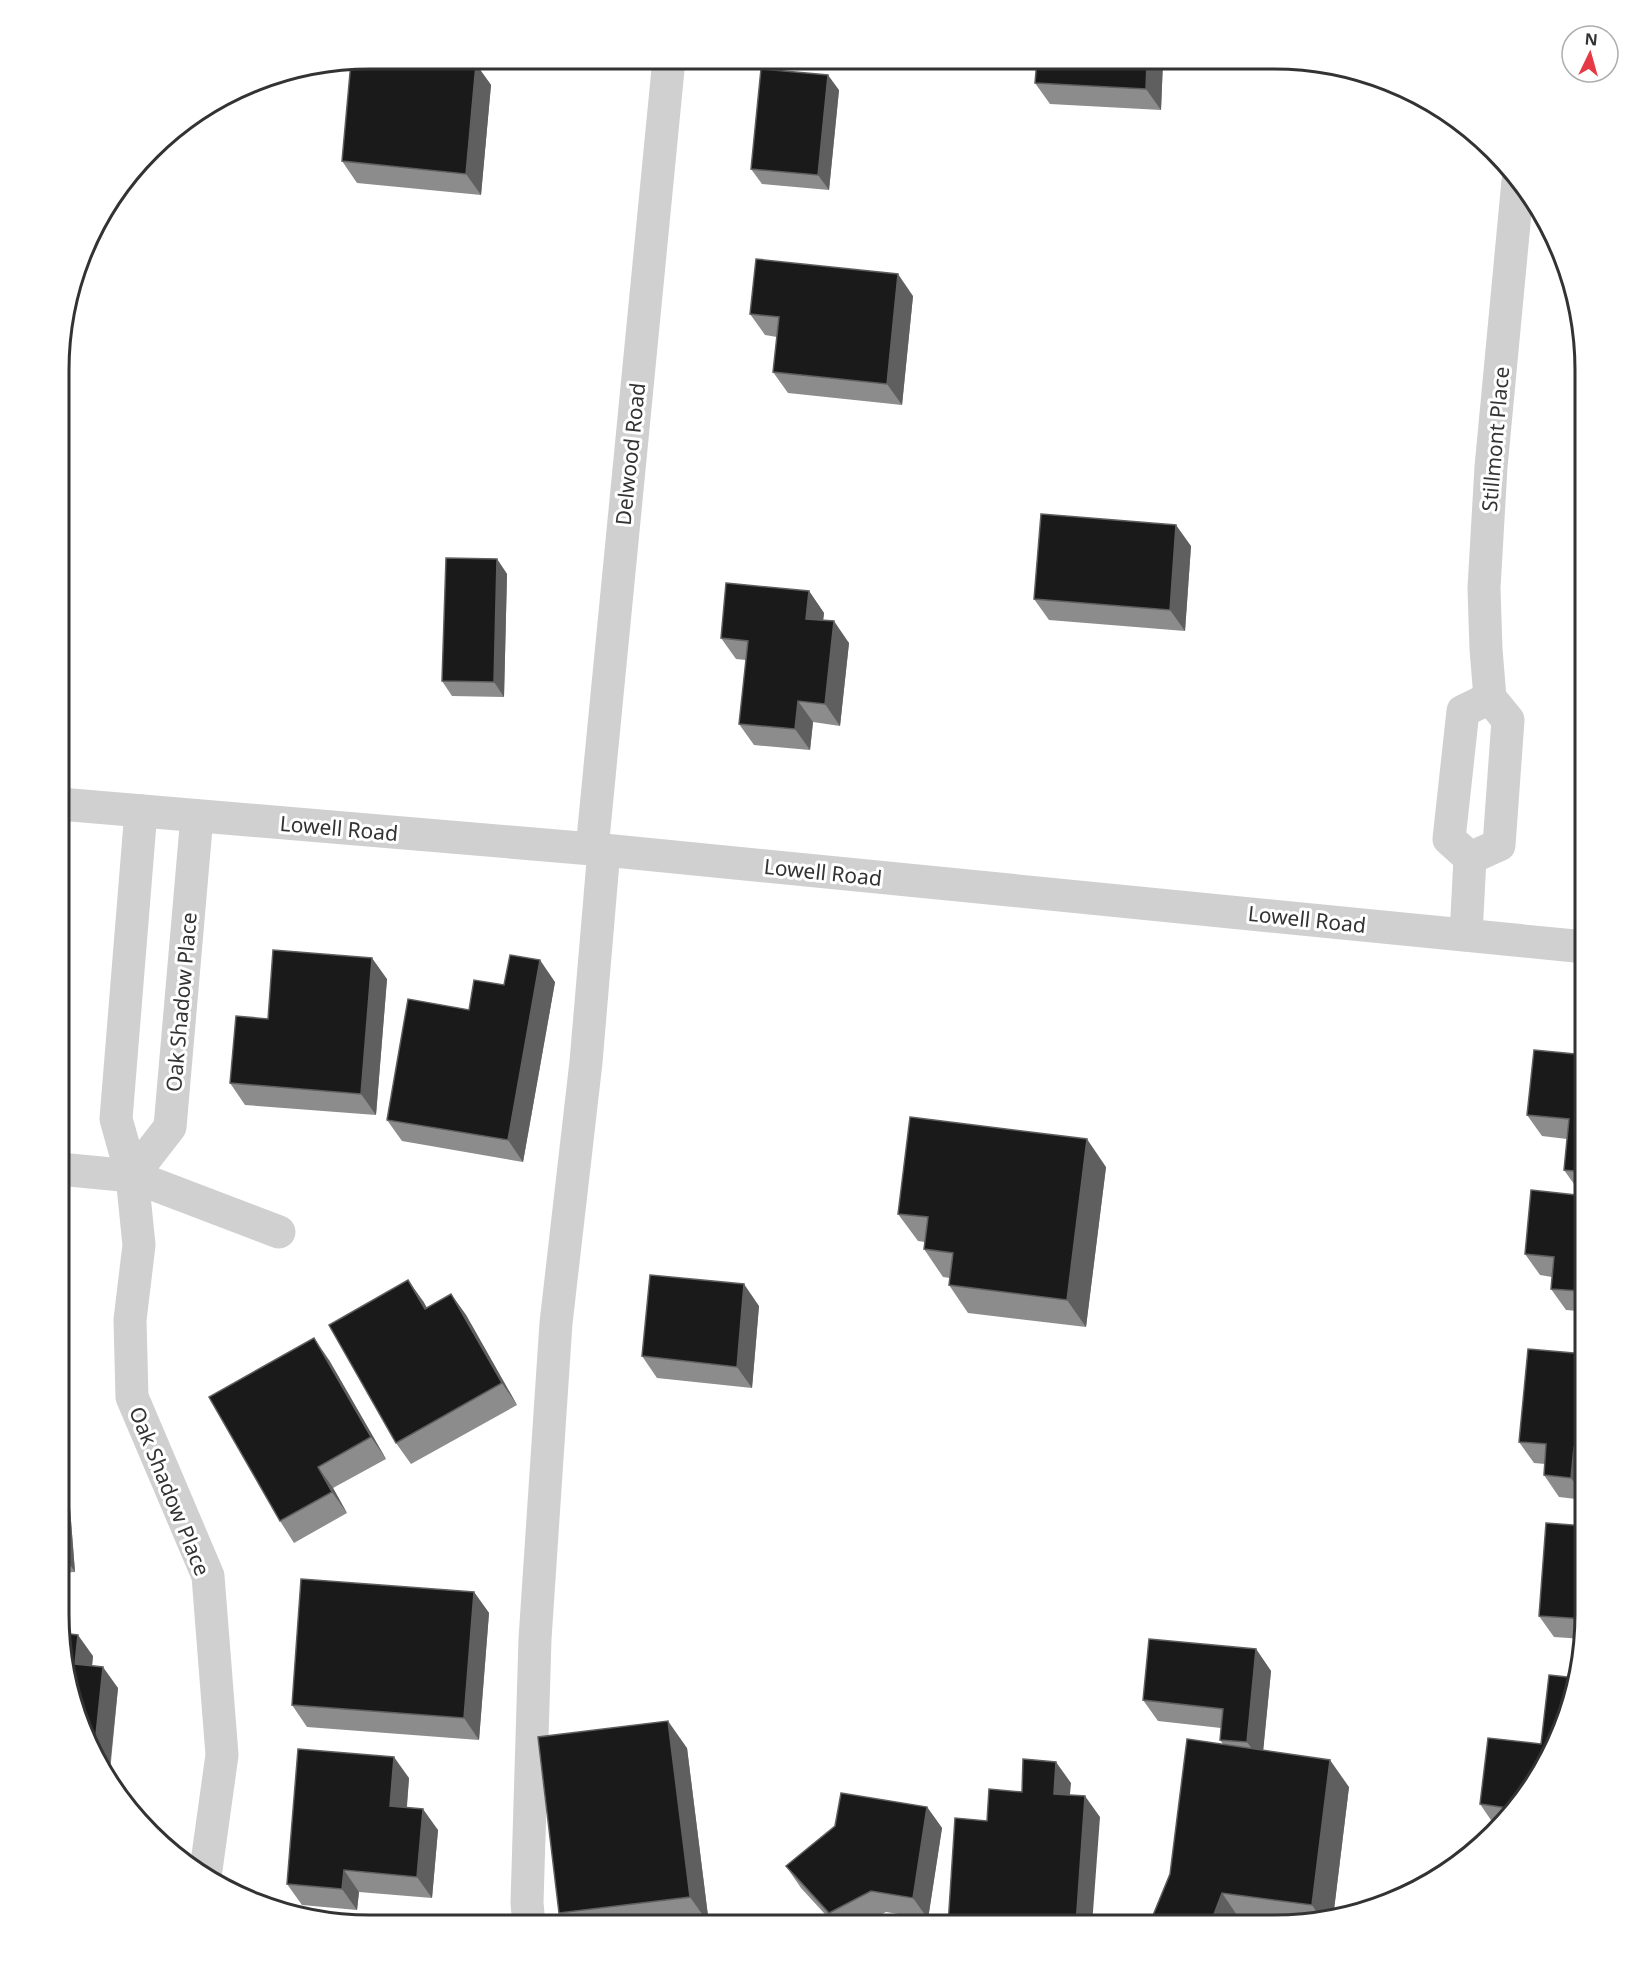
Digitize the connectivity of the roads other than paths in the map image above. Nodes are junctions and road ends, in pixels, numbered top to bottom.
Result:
1 (668, 69) edge
2 (1517, 193) edge
3 (1490, 698) junction
4 (1455, 778) junction
5 (1503, 784) junction
6 (69, 805) edge
7 (141, 811) junction
8 (197, 816) junction
9 (598, 850) junction
10 (1470, 858) junction
11 (1466, 935) junction
12 (1575, 946) edge
13 (69, 1170) edge
14 (132, 1176) junction
15 (279, 1232) dead end
16 (206, 1866) edge
17 (528, 1915) edge

1 - 9 street, Delwood Road
2 - 3 street, Stillmont Place
3 - 4 street
3 - 5 street
4 - 5 street
4 - 10 street
5 - 10 street
6 - 7 street, Lowell Road
7 - 8 street, Lowell Road
7 - 14 street, Oak Shadow Place
8 - 9 street, Lowell Road
8 - 14 street, Oak Shadow Place
9 - 11 street, Lowell Road
9 - 17 street, Delwood Road
10 - 11 street
11 - 12 street, Lowell Road
13 - 14 street
14 - 15 street
14 - 16 street, Oak Shadow Place

